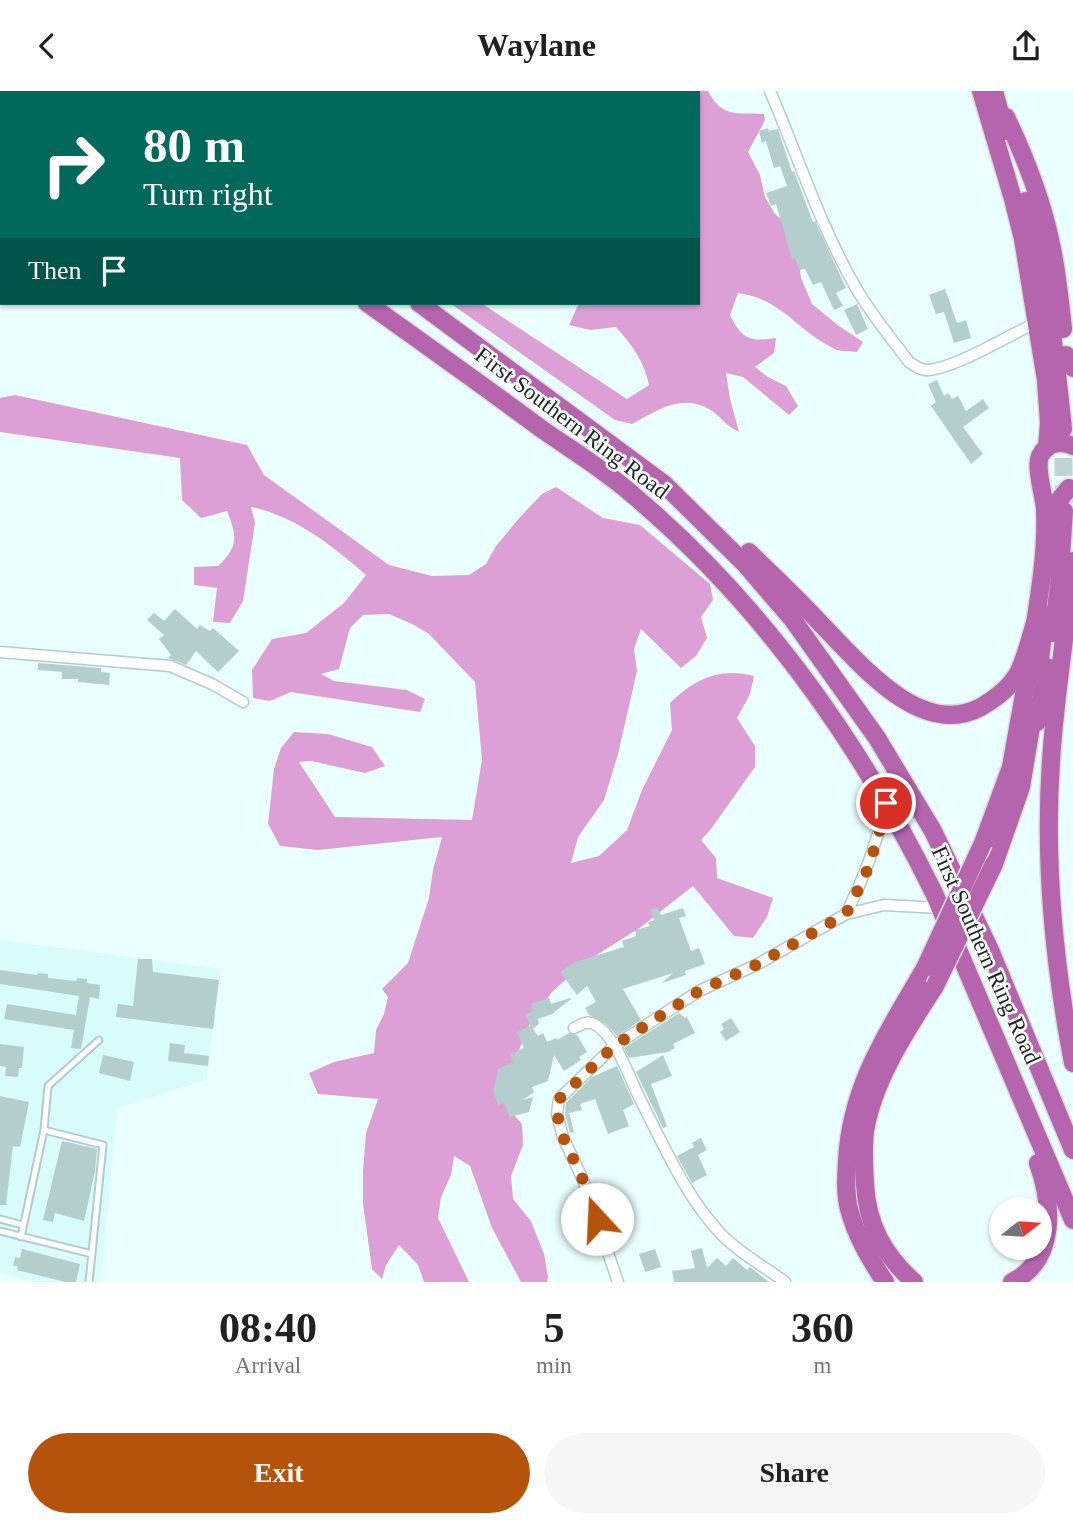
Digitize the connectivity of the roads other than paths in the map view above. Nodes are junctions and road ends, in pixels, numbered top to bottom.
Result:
1 (770, 91) edge
2 (981, 91) edge
3 (994, 91) edge
4 (370, 305) edge
5 (422, 305) edge
6 (1037, 322) junction
7 (1070, 361) edge
8 (1068, 422) edge
9 (1073, 446) edge
10 (1047, 447) junction
11 (1041, 478) junction
12 (664, 484) junction
13 (1071, 487) edge
14 (1064, 511) tunnel mouth
15 (1073, 561) edge
16 (1036, 620) junction
17 (1052, 641) junction
18 (0, 652) edge
19 (243, 702) dead end
20 (1021, 787) junction
21 (886, 803) junction
22 (1049, 858) junction
23 (941, 908) junction
24 (846, 914) junction
25 (976, 988) junction
26 (574, 1028) dead end
27 (99, 1040) dead end
28 (614, 1046) junction
29 (1073, 1063) edge
30 (44, 1130) junction
31 (1073, 1150) edge
32 (0, 1219) edge
33 (1073, 1220) edge
34 (23, 1225) junction
35 (0, 1231) edge
36 (21, 1237) junction
37 (92, 1254) junction
38 (89, 1282) edge
39 (618, 1282) edge
40 (785, 1282) edge
41 (885, 1282) edge
42 (914, 1282) edge
43 (1012, 1282) edge

1 - 6 street
2 - 6 highway
3 - 7 highway
3 - 8 highway
4 - 21 highway, First Southern Ring Road
5 - 12 highway, First Southern Ring Road
6 - 10 highway
7 - 8 highway
9 - 10 highway
10 - 11 highway
11 - 13 highway
11 - 16 highway
12 - 16 highway
12 - 31 highway, First Southern Ring Road
13 - 20 highway
14 - 17 highway
15 - 22 highway
16 - 41 highway, bridge
17 - 20 highway
17 - 22 highway
18 - 19 street
20 - 42 highway, bridge
21 - 23 highway, First Southern Ring Road
21 - 24 street
22 - 29 highway
23 - 24 street
23 - 25 highway, First Southern Ring Road
24 - 28 street
25 - 33 highway, First Southern Ring Road
25 - 43 highway
26 - 28 street
27 - 30 lane
28 - 39 street
28 - 40 street
30 - 34 lane
30 - 37 lane
32 - 34 lane
34 - 36 lane
35 - 36 lane
36 - 37 lane
37 - 38 lane

